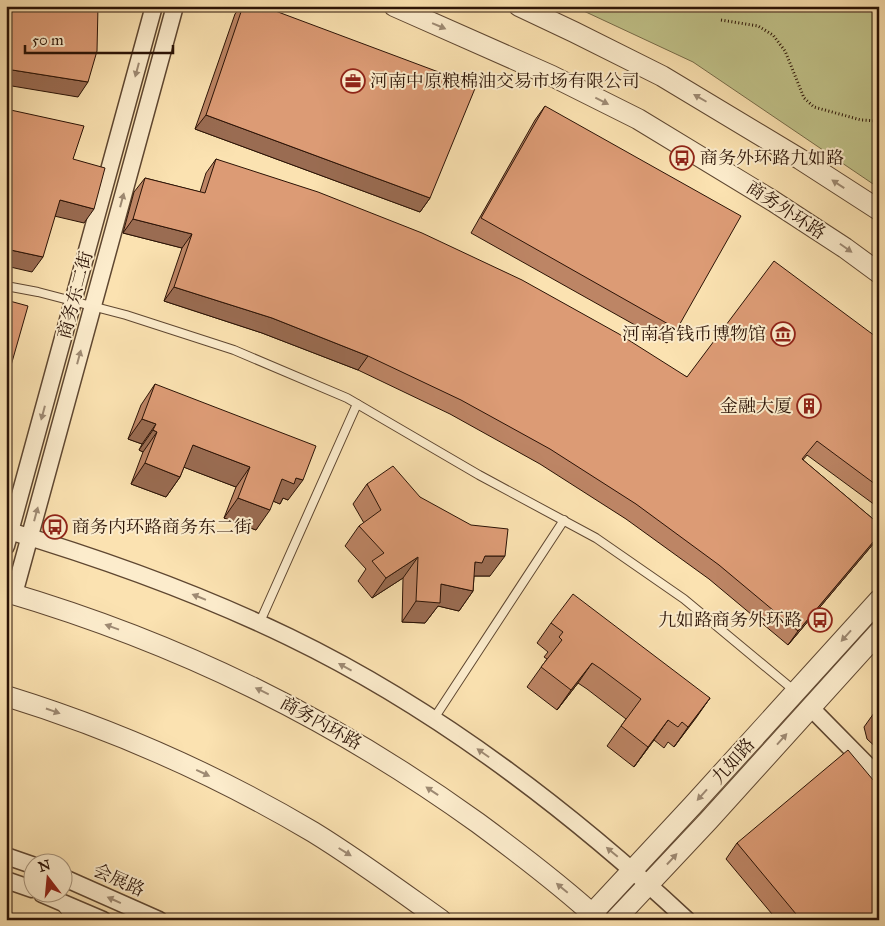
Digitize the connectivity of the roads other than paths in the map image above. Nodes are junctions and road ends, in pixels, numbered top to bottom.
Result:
1 (154, 6) edge
2 (175, 6) edge
3 (394, 6) edge
4 (518, 6) edge
5 (879, 210) edge
6 (879, 273) edge
7 (6, 286) edge
8 (74, 301) junction
9 (93, 306) junction
10 (357, 404) junction
11 (564, 520) junction
12 (8, 536) edge
13 (30, 537) junction
14 (10, 593) edge
15 (879, 600) edge
16 (260, 624) junction
17 (879, 632) edge
18 (796, 692) junction
19 (6, 696) edge
20 (811, 708) junction
21 (433, 720) junction
22 (879, 777) edge
23 (6, 856) edge
24 (22, 862) edge
25 (633, 870) junction
26 (6, 880) edge
27 (72, 882) edge
28 (649, 884) junction
29 (22, 886) edge
30 (57, 904) edge
31 (67, 904) edge
32 (592, 918) edge
33 (72, 920) edge
34 (103, 920) edge
35 (159, 920) edge
36 (441, 920) edge
37 (615, 920) edge
38 (688, 920) edge

1 -> 8 street, 商务东二街
9 -> 2 street, 商务东二街
3 -> 6 street, 商务外环路
5 -> 4 street
7 - 8 lane
8 - 9 lane
8 -> 12 street, 商务东二街
9 - 10 lane
13 -> 9 street, 商务东二街
10 - 11 lane
10 - 16 lane
11 - 18 lane
11 - 21 lane
12 - 13 street
13 - 14 street, 商务东二街
16 -> 13 street
32 -> 14 street, 商务内环路
15 -> 18 street, 九如路
21 -> 16 street
17 - 20 street, 九如路
18 -> 25 street, 九如路
19 -> 36 street
20 - 22 street
28 -> 20 street, 九如路
25 -> 21 street
23 - 24 street
25 - 28 street
25 - 32 street, 九如路
26 - 29 street
35 -> 27 street, 会展路
28 - 37 street, 九如路
28 - 38 street
30 - 33 lane
31 - 34 street

